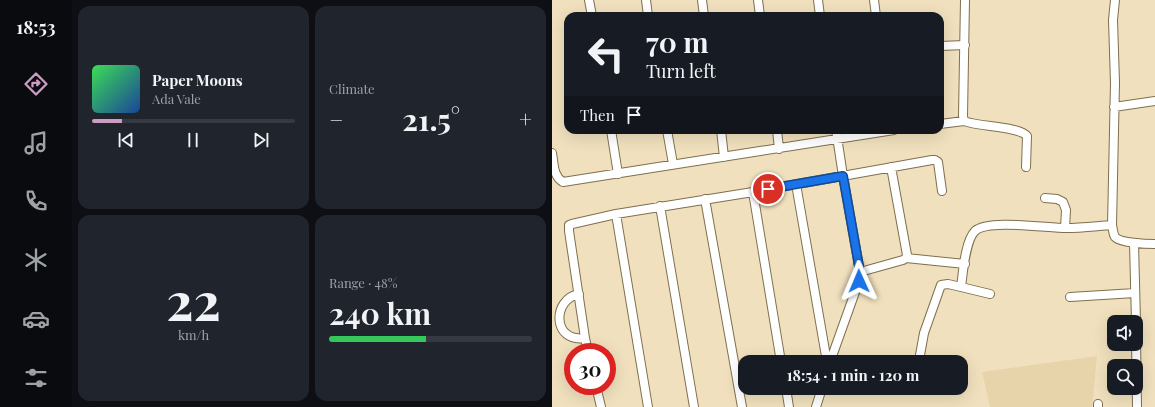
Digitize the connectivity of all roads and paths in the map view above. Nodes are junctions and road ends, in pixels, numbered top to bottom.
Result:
1 (589, 0) edge
2 (646, 0) edge
3 (702, 0) edge
4 (758, 0) edge
5 (818, 0) edge
6 (874, 0) edge
7 (965, 0) edge
8 (1115, 0) edge
9 (591, 12) edge
10 (648, 12) edge
11 (704, 12) edge
12 (760, 12) edge
13 (820, 12) edge
14 (876, 12) edge
15 (965, 45) junction
16 (944, 46) edge
17 (1155, 101) edge
18 (1114, 107) junction
19 (964, 121) junction
20 (944, 124) edge
21 (612, 134) edge
22 (668, 134) edge
23 (721, 134) edge
24 (777, 134) edge
25 (837, 134) edge
26 (779, 149) junction
27 (552, 153) edge
28 (724, 157) junction
29 (673, 164) junction
30 (891, 167) junction
31 (1026, 167) dead end
32 (618, 174) junction
33 (843, 176) junction
34 (796, 184) junction
35 (942, 191) dead end
36 (753, 192) junction
37 (1045, 198) dead end
38 (705, 199) junction
39 (660, 206) junction
40 (616, 214) junction
41 (1112, 225) junction
42 (1065, 228) junction
43 (1134, 243) junction
44 (1155, 244) edge
45 (906, 258) junction
46 (965, 264) junction
47 (860, 272) junction
48 (961, 287) junction
49 (1135, 293) junction
50 (579, 294) junction
51 (990, 294) dead end
52 (1070, 297) dead end
53 (554, 315) edge
54 (1136, 315) edge
55 (555, 330) edge
56 (585, 338) junction
57 (586, 343) edge
58 (1136, 351) edge
59 (780, 355) edge
60 (826, 355) edge
61 (833, 355) edge
62 (920, 355) dead end
63 (598, 395) edge
64 (787, 395) edge
65 (820, 395) edge
66 (601, 407) edge
67 (648, 407) edge
68 (694, 407) edge
69 (742, 407) edge
70 (789, 407) edge
71 (816, 407) edge
72 (1137, 407) edge

1 - 9 street
2 - 10 street
3 - 11 street
4 - 12 street
5 - 13 street
6 - 14 street
7 - 15 street
8 - 18 street
15 - 16 street
15 - 19 street
17 - 18 street
18 - 41 street
19 - 20 street
19 - 31 street
21 - 32 street
22 - 29 street
23 - 28 street
24 - 26 street
25 - 26 street
25 - 33 street
26 - 28 street
27 - 32 street
28 - 29 street
29 - 32 street
30 - 33 street
30 - 35 street
30 - 45 street
33 - 34 street
33 - 47 street
34 - 36 street
34 - 60 street
36 - 38 street
36 - 59 street
37 - 42 street
38 - 39 street
38 - 69 street
39 - 40 street
39 - 68 street
40 - 50 street
40 - 67 street
41 - 42 street
41 - 43 street
42 - 46 street
43 - 44 street
43 - 49 street
45 - 46 street
45 - 47 street
46 - 48 street
47 - 61 street
48 - 51 street
48 - 62 street
49 - 52 street
49 - 54 street
50 - 53 street
50 - 56 street
53 - 55 street
55 - 56 street
56 - 57 street
58 - 72 street
63 - 66 street
64 - 70 street
65 - 71 street

